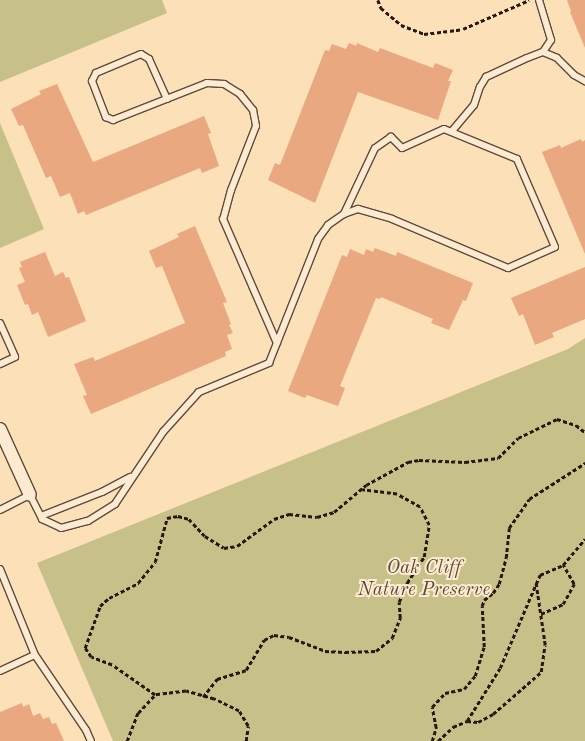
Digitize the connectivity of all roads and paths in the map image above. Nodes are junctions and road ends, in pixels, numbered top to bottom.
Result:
1 (378, 0) edge
2 (529, 0) edge
3 (539, 0) edge
4 (543, 52) junction
5 (585, 81) edge
6 (167, 98) junction
7 (452, 131) junction
8 (344, 214) junction
9 (0, 323) edge
10 (276, 343) junction
11 (0, 364) edge
12 (0, 429) edge
13 (585, 432) edge
14 (585, 462) edge
15 (131, 476) junction
16 (361, 490) junction
17 (30, 495) junction
18 (0, 510) edge
19 (41, 516) junction
20 (585, 539) edge
21 (564, 565) junction
22 (0, 568) edge
23 (536, 584) junction
24 (540, 614) junction
25 (36, 655) junction
26 (0, 671) edge
27 (155, 694) junction
28 (203, 696) junction
29 (466, 721) junction
30 (91, 741) edge
31 (127, 741) edge
32 (246, 741) edge
33 (432, 741) edge
34 (438, 741) edge

1 - 2 path
3 - 4 lane
4 - 5 lane
4 - 7 lane
6 - 6 lane
6 - 10 lane
7 - 8 lane
7 - 8 lane
8 - 10 lane
9 - 11 lane
10 - 15 lane
12 - 17 street
13 - 16 path
14 - 33 path
15 - 19 lane
15 - 19 lane
16 - 27 path
16 - 28 path
17 - 18 lane
17 - 19 lane
20 - 21 path
21 - 23 path
21 - 24 path
22 - 25 lane
23 - 24 path
23 - 29 path
24 - 29 path
25 - 26 lane
25 - 30 lane
27 - 28 path
27 - 31 path
28 - 32 path
29 - 34 path

